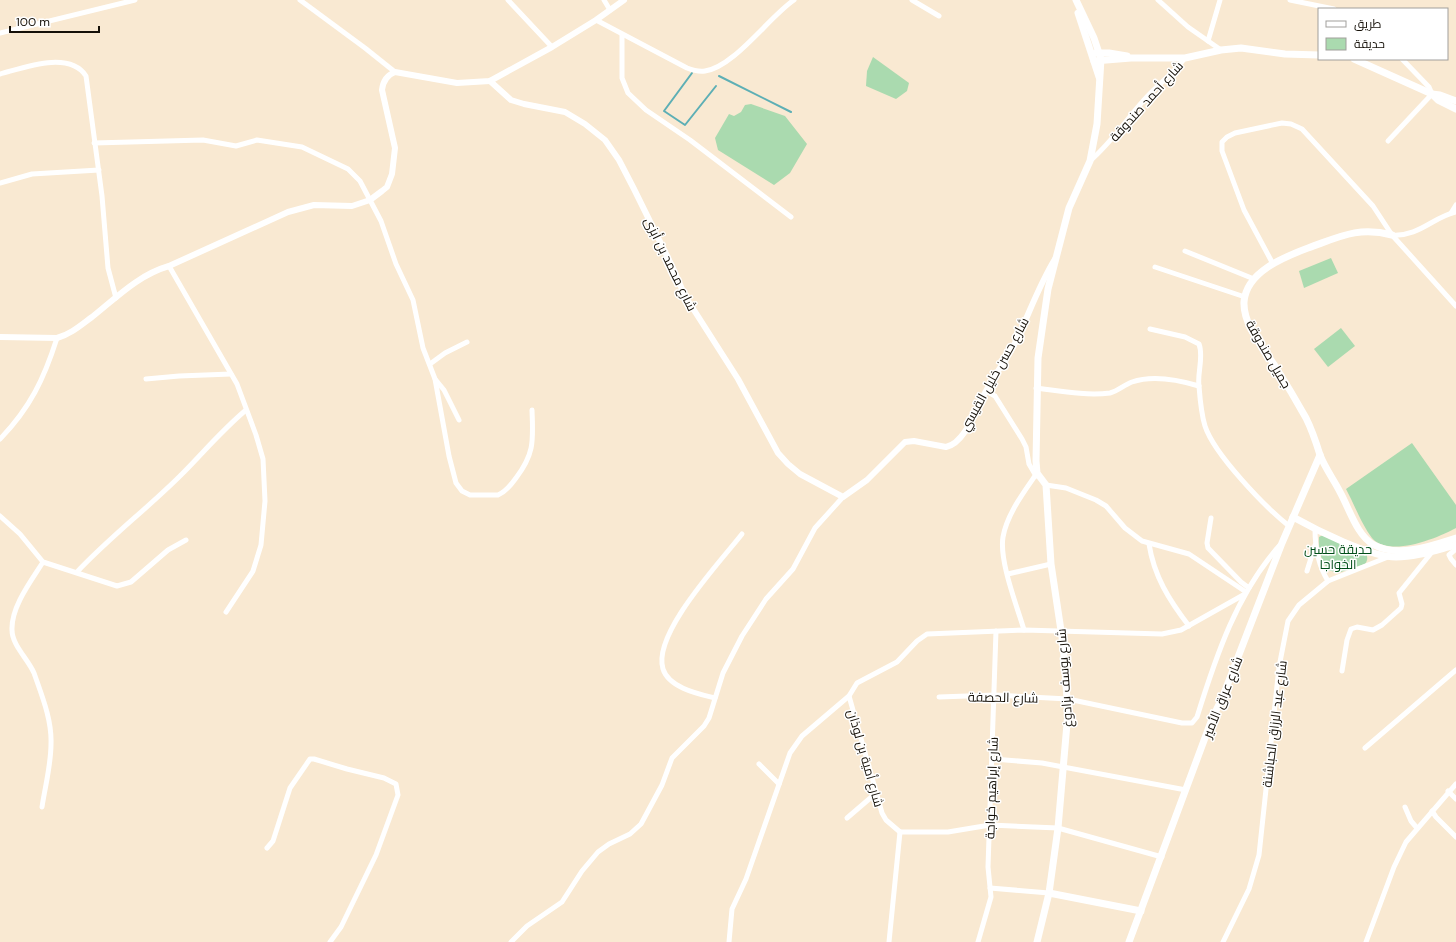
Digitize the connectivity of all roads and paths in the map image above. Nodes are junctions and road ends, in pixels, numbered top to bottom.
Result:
1 (135, 0) edge
2 (300, 0) edge
3 (508, 0) edge
4 (604, 0) edge
5 (624, 0) edge
6 (794, 0) edge
7 (912, 0) edge
8 (1075, 0) edge
9 (1158, 0) edge
10 (1220, 0) edge
11 (1290, 0) edge
12 (1329, 8) edge
13 (610, 10) junction
14 (939, 16) dead end
15 (596, 20) junction
16 (0, 33) edge
17 (622, 35) junction
18 (1208, 41) junction
19 (552, 47) junction
20 (1221, 50) junction
21 (1318, 55) edge
22 (1096, 57) junction
23 (1185, 58) junction
24 (1356, 60) edge
25 (1403, 60) edge
26 (395, 72) junction
27 (0, 74) edge
28 (490, 81) junction
29 (1432, 94) junction
30 (1456, 101) edge
31 (1456, 109) edge
32 (1388, 141) dead end
33 (94, 143) junction
34 (1090, 161) junction
35 (99, 170) junction
36 (0, 183) edge
37 (370, 200) junction
38 (1456, 205) edge
39 (1454, 212) edge
40 (791, 217) dead end
41 (1456, 218) edge
42 (1392, 235) junction
43 (1185, 251) dead end
44 (1057, 255) junction
45 (1273, 264) junction
46 (169, 266) junction
47 (1155, 267) dead end
48 (1254, 280) junction
49 (1245, 297) junction
50 (116, 298) junction
51 (1456, 306) edge
52 (1150, 329) dead end
53 (0, 337) edge
54 (57, 338) junction
55 (467, 342) dead end
56 (430, 364) junction
57 (231, 374) junction
58 (146, 379) dead end
59 (435, 379) junction
60 (1198, 386) junction
61 (1036, 388) junction
62 (986, 391) junction
63 (246, 410) junction
64 (532, 410) dead end
65 (459, 420) dead end
66 (0, 439) edge
67 (1320, 455) junction
68 (1036, 474) junction
69 (1046, 485) junction
70 (843, 497) junction
71 (0, 516) edge
72 (1293, 517) junction
73 (1211, 518) dead end
74 (1288, 526) junction
75 (1315, 529) junction
76 (1361, 531) junction
77 (742, 534) dead end
78 (1456, 538) edge
79 (186, 540) dead end
80 (1282, 542) junction
81 (1149, 544) junction
82 (1315, 544) junction
83 (1352, 544) junction
84 (1456, 545) edge
85 (1456, 550) edge
86 (1433, 551) junction
87 (1388, 557) junction
88 (43, 562) junction
89 (1051, 564) junction
90 (1456, 565) edge
91 (1307, 571) dead end
92 (77, 572) junction
93 (1008, 574) junction
94 (1328, 581) junction
95 (1247, 591) junction
96 (226, 612) dead end
97 (1189, 626) junction
98 (1024, 630) junction
99 (1061, 630) junction
100 (996, 631) junction
101 (1456, 670) edge
102 (1342, 671) dead end
103 (995, 695) junction
104 (849, 696) junction
105 (715, 698) junction
106 (939, 698) dead end
107 (1068, 698) junction
108 (1365, 748) dead end
109 (993, 759) junction
110 (759, 764) dead end
111 (1063, 768) junction
112 (779, 784) junction
113 (1456, 784) edge
114 (1186, 790) junction
115 (1448, 791) junction
116 (875, 794) junction
117 (1456, 800) edge
118 (42, 807) dead end
119 (1405, 807) dead end
120 (1432, 811) junction
121 (847, 818) dead end
122 (990, 825) junction
123 (1058, 828) junction
124 (1417, 828) junction
125 (900, 832) junction
126 (1456, 837) edge
127 (267, 848) dead end
128 (1162, 857) junction
129 (990, 888) junction
130 (1049, 893) junction
131 (1141, 911) junction
132 (330, 942) edge
133 (511, 942) edge
134 (729, 942) edge
135 (889, 942) edge
136 (978, 942) edge
137 (1037, 942) edge
138 (1129, 942) edge
139 (1223, 942) edge
140 (1366, 942) edge

1 - 16 street
2 - 26 street
3 - 19 street
4 - 13 street
5 - 13 street
6 - 17 street
7 - 14 street
8 - 22 main road, شارع حسن خليل القيسي
9 - 18 street
10 - 18 street
11 - 12 street
13 - 15 street
15 - 17 street
15 - 19 street
17 - 40 street
18 - 20 street
19 - 28 street
20 - 21 main road
20 - 23 main road
22 - 23 main road
22 - 34 main road, شارع حسن خليل القيسي
23 - 34 street, شارع أحمد صندوقة
24 - 29 main road
25 - 29 street
26 - 28 street
26 - 37 street
27 - 33 street
28 - 70 street, شارع محمد بن أبزى
29 - 30 main road
29 - 31 main road
29 - 32 street
33 - 35 street
33 - 37 street
34 - 44 main road, شارع حسن خليل القيسي
35 - 36 street
35 - 50 street
37 - 46 street
37 - 56 street
38 - 39 street
39 - 41 street
39 - 42 street
42 - 45 main road
42 - 45 street
42 - 51 street
43 - 48 street
44 - 61 main road, شارع حسن خليل القيسي
44 - 62 street, شارع حسن خليل القيسي
45 - 48 main road
46 - 50 street
46 - 57 street
47 - 49 street
48 - 49 main road
49 - 67 main road, جميل صندوقة
50 - 54 street
52 - 60 street
53 - 54 street
54 - 66 street
55 - 56 street
56 - 59 street
57 - 58 street
57 - 63 street
59 - 64 street
59 - 65 street
60 - 61 street
60 - 74 street
61 - 68 main road, شارع حسن خليل القيسي
62 - 68 street
62 - 70 street, شارع حسن خليل القيسي
63 - 92 street
63 - 96 street
67 - 72 main road, شارع عراق الأمير
67 - 76 main road, جميل صندوقة
68 - 69 main road
68 - 93 street
69 - 81 street
69 - 89 main road, شارع يوسف بزادوغ
70 - 105 street, شارع حسن خليل القيسي
71 - 88 street
72 - 74 main road, شارع عراق الأمير
72 - 75 main road
73 - 95 street
74 - 80 main road, شارع عراق الأمير
75 - 82 street
75 - 83 main road
76 - 78 main road, جميل صندوقة
76 - 83 main road
77 - 105 street
79 - 92 street
80 - 95 street
80 - 114 main road, شارع عراق الأمير
81 - 95 street
81 - 97 street
82 - 91 street
82 - 94 street
83 - 87 main road
84 - 86 main road
85 - 90 street
86 - 87 main road
86 - 102 street
87 - 94 street, شارع عبد الرزاق الحباشنة
88 - 92 street
88 - 118 street
89 - 93 street
89 - 99 main road, شارع يوسف بزادوغ
93 - 98 street
94 - 139 street, شارع عبد الرزاق الحباشنة
95 - 97 street, شارع أمية بن لوذان
95 - 107 street, شارع الحصفة
97 - 99 street, شارع أمية بن لوذان
98 - 99 street, شارع أمية بن لوذان
98 - 100 street, شارع أمية بن لوذان
99 - 107 main road, شارع يوسف بزادوغ
100 - 103 street, شارع إبراهيم خواجة
100 - 104 street, شارع أمية بن لوذان
101 - 108 street
103 - 106 street, شارع الحصفة
103 - 107 street, شارع الحصفة
103 - 109 street, شارع إبراهيم خواجة
104 - 112 street
104 - 116 street, شارع أمية بن لوذان
105 - 133 street, شارع حسن خليل القيسي
107 - 111 main road, شارع يوسف بزادوغ
109 - 111 street
109 - 122 street, شارع إبراهيم خواجة
110 - 112 street
111 - 114 street
111 - 123 main road, شارع يوسف بزادوغ
112 - 134 street
113 - 115 street
114 - 128 main road, شارع عراق الأمير
115 - 117 street
115 - 120 street
116 - 121 street
116 - 125 street, شارع أمية بن لوذان
119 - 124 street
120 - 124 street
120 - 126 street
122 - 123 street
122 - 125 street
122 - 129 street, شارع إبراهيم خواجة
123 - 128 street
123 - 130 main road, شارع يوسف بزادوغ
124 - 140 street
125 - 135 street
127 - 132 street
128 - 131 main road, شارع عراق الأمير
129 - 130 street
129 - 136 street, شارع إبراهيم خواجة
130 - 131 main road
130 - 137 main road, شارع يوسف بزادوغ
131 - 138 main road, شارع عراق الأمير

